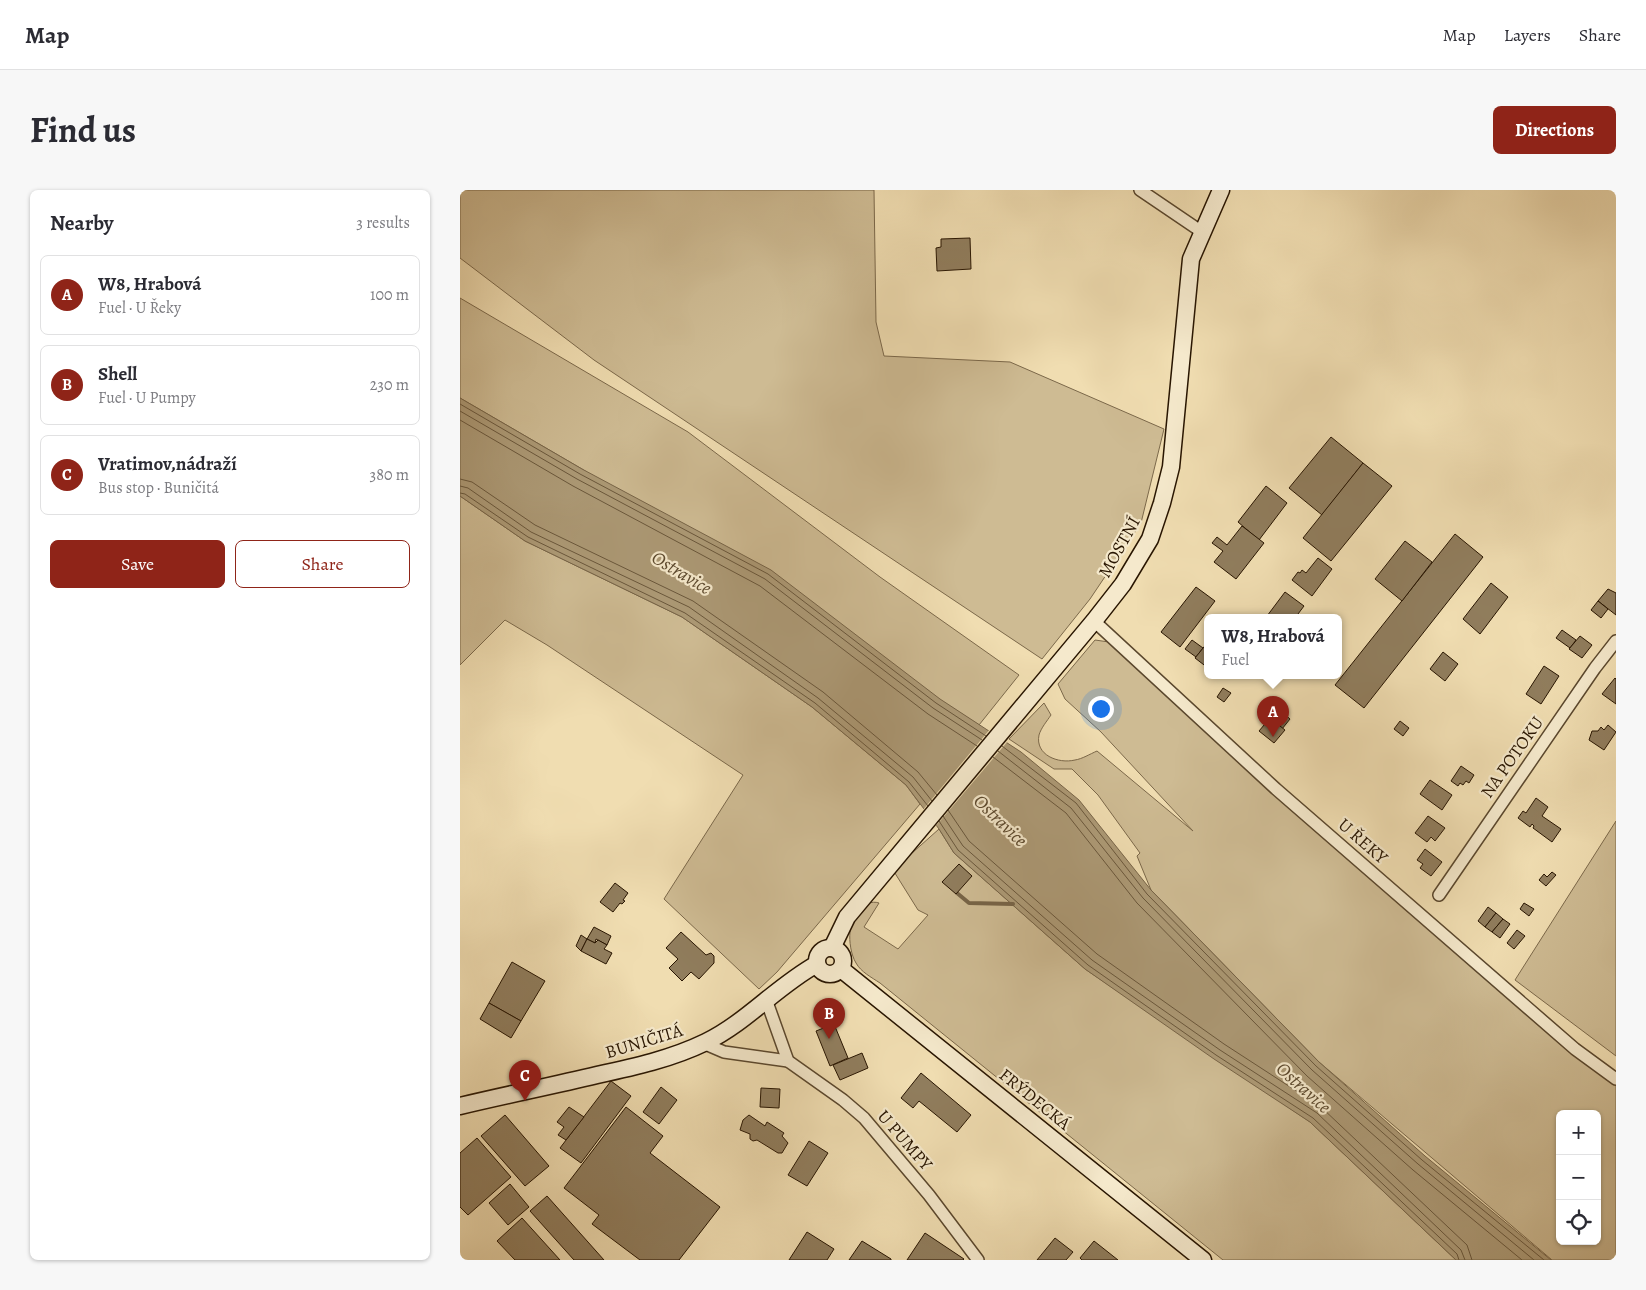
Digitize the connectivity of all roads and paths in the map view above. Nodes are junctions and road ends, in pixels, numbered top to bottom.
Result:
1 (1140, 190) edge
2 (1221, 190) edge
3 (1202, 232) junction
4 (1094, 621) junction
5 (1616, 641) edge
6 (1439, 895) dead end
7 (832, 948) junction
8 (817, 964) junction
9 (841, 969) junction
10 (767, 1002) junction
11 (704, 1043) junction
12 (788, 1061) junction
13 (1616, 1079) edge
14 (460, 1106) edge
15 (978, 1260) edge
16 (1203, 1260) edge

1 - 3 street
2 - 3 main road, MOSTNÍ
3 - 4 main road, MOSTNÍ
4 - 7 main road, MOSTNÍ
4 - 13 street, U ŘEKY
5 - 6 street, NA POTOKU
7 - 8 main road
7 - 9 main road
8 - 9 main road
8 - 10 main road, BUNIČITÁ
9 - 16 main road, FRÝDECKÁ
10 - 11 main road, BUNIČITÁ
10 - 12 street
11 - 12 street, U PUMPY
11 - 14 main road, BUNIČITÁ
12 - 15 street, U PUMPY

